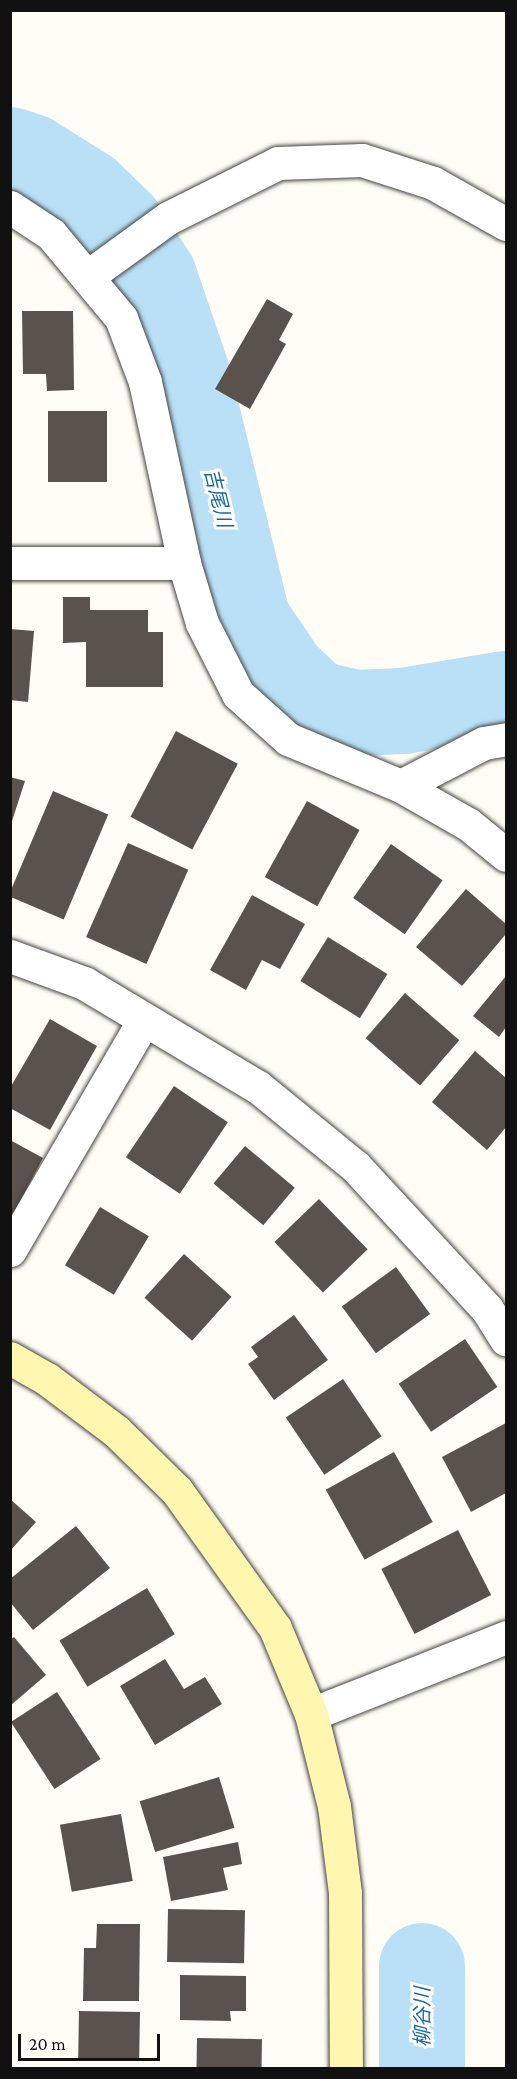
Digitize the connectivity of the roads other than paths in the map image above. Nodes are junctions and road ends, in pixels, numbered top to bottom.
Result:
1 (10, 207) edge
2 (507, 224) edge
3 (88, 276) junction
4 (10, 563) edge
5 (184, 563) junction
6 (507, 739) edge
7 (401, 786) junction
8 (507, 855) edge
9 (10, 956) edge
10 (144, 1020) junction
11 (10, 1251) edge
12 (507, 1340) edge
13 (10, 1359) edge
14 (507, 1637) edge
15 (311, 1714) junction
16 (346, 2068) edge

1 - 3 street
2 - 3 street
3 - 5 street
4 - 5 street
5 - 7 street
6 - 7 street
7 - 8 street
9 - 10 street
10 - 11 street
10 - 12 street
13 - 15 street
14 - 15 street
15 - 16 street

